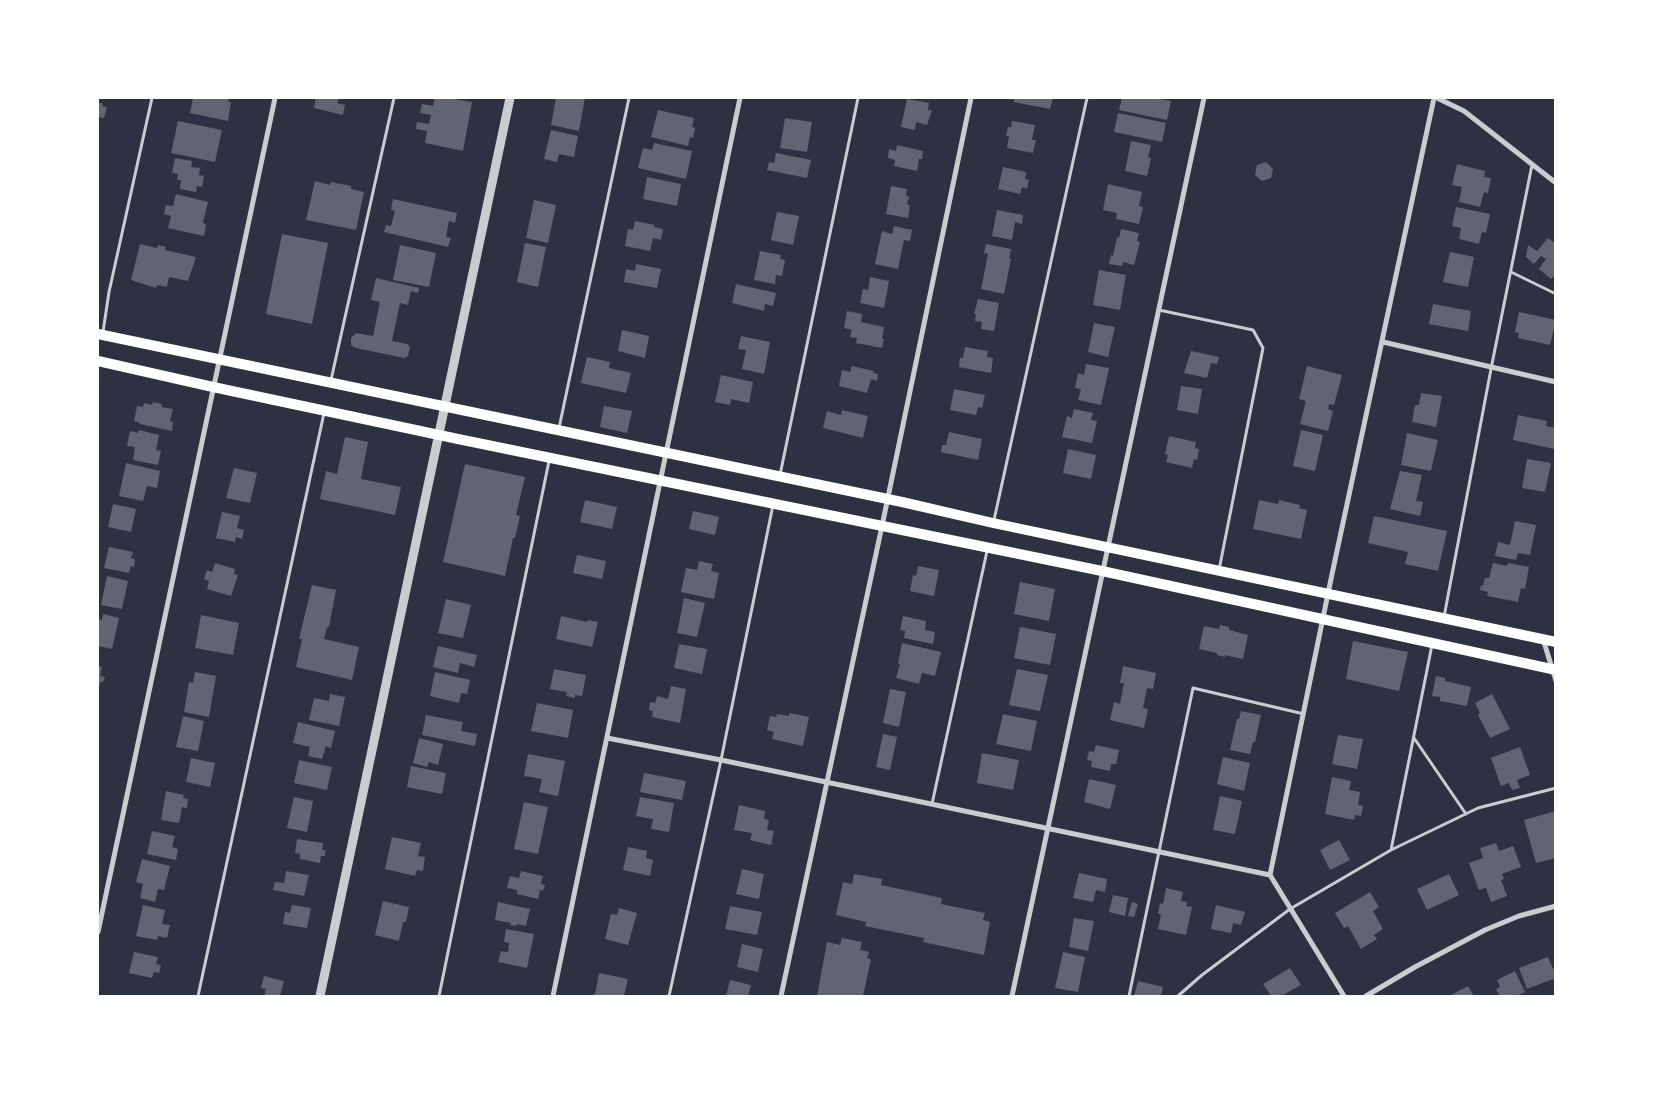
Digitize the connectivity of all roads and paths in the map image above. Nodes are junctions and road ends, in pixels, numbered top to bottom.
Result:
1 (152, 98) edge
2 (275, 98) edge
3 (394, 98) edge
4 (510, 98) edge
5 (629, 98) edge
6 (740, 98) edge
7 (858, 98) edge
8 (971, 98) edge
9 (1087, 98) edge
10 (1204, 98) edge
11 (1436, 98) edge
12 (1532, 165) junction
13 (1556, 183) edge
14 (1511, 272) junction
15 (1556, 294) edge
16 (1158, 310) junction
17 (100, 335) edge
18 (1383, 342) junction
19 (219, 360) junction
20 (98, 361) edge
21 (1491, 369) junction
22 (1556, 382) edge
23 (330, 384) junction
24 (213, 387) junction
25 (444, 407) junction
26 (325, 411) junction
27 (558, 431) junction
28 (439, 435) junction
29 (666, 454) junction
30 (549, 458) junction
31 (779, 478) junction
32 (660, 481) junction
33 (887, 500) junction
34 (774, 504) junction
35 (993, 523) junction
36 (882, 526) junction
37 (1107, 547) junction
38 (987, 548) junction
39 (1219, 570) junction
40 (1102, 572) junction
41 (1328, 594) junction
42 (1444, 618) junction
43 (1324, 619) junction
44 (1543, 639) junction
45 (1556, 642) edge
46 (1433, 643) junction
47 (1554, 670) edge
48 (1556, 681) edge
49 (1304, 715) junction
50 (607, 738) junction
51 (1414, 738) junction
52 (721, 760) junction
53 (826, 783) junction
54 (1556, 788) edge
55 (932, 804) junction
56 (1466, 814) junction
57 (1047, 828) junction
58 (1391, 850) junction
59 (1158, 852) junction
60 (1270, 875) junction
61 (1556, 906) edge
62 (1290, 909) junction
63 (98, 932) edge
64 (198, 996) edge
65 (320, 996) edge
66 (439, 996) edge
67 (553, 996) edge
68 (669, 996) edge
69 (781, 996) edge
70 (1012, 996) edge
71 (1129, 996) edge
72 (1178, 996) edge
73 (1344, 996) edge
74 (1366, 996) edge

1 - 17 lane
2 - 19 street
3 - 23 lane
4 - 25 street
5 - 27 lane
6 - 29 street
7 - 31 lane
8 - 33 street
9 - 35 lane
10 - 16 street
11 - 12 street
11 - 18 street
12 - 13 street
12 - 14 lane
14 - 15 lane
14 - 21 lane
16 - 37 street
16 - 39 lane
17 - 19 main road
18 - 21 street
18 - 41 street
19 - 23 main road
19 - 24 street
20 - 24 main road
21 - 22 street
21 - 42 lane
23 - 25 main road
24 - 26 main road
24 - 63 street
25 - 27 main road
25 - 28 street
26 - 28 main road
26 - 64 lane
27 - 29 main road
28 - 30 main road
28 - 65 street
29 - 31 main road
29 - 32 street
30 - 32 main road
30 - 66 lane
31 - 33 main road
32 - 34 main road
32 - 50 street
33 - 35 main road
33 - 36 street
34 - 36 main road
34 - 52 lane
35 - 37 main road
36 - 38 main road
36 - 53 street
37 - 39 main road
37 - 40 street
38 - 40 main road
38 - 55 lane
39 - 41 main road
40 - 43 main road
40 - 57 street
41 - 42 main road
41 - 43 street
42 - 44 main road
43 - 46 main road
43 - 49 street
44 - 45 main road
44 - 47 street
46 - 47 main road
46 - 51 lane
47 - 48 street
49 - 59 lane
49 - 60 street
50 - 52 street
50 - 67 street
51 - 56 lane
51 - 58 lane
52 - 53 street
52 - 68 lane
53 - 55 street
53 - 69 street
54 - 56 lane
55 - 57 street
56 - 58 lane
57 - 59 street
57 - 70 street
58 - 62 lane
59 - 60 street
59 - 71 lane
60 - 62 street
61 - 74 street
62 - 72 lane
62 - 73 street

